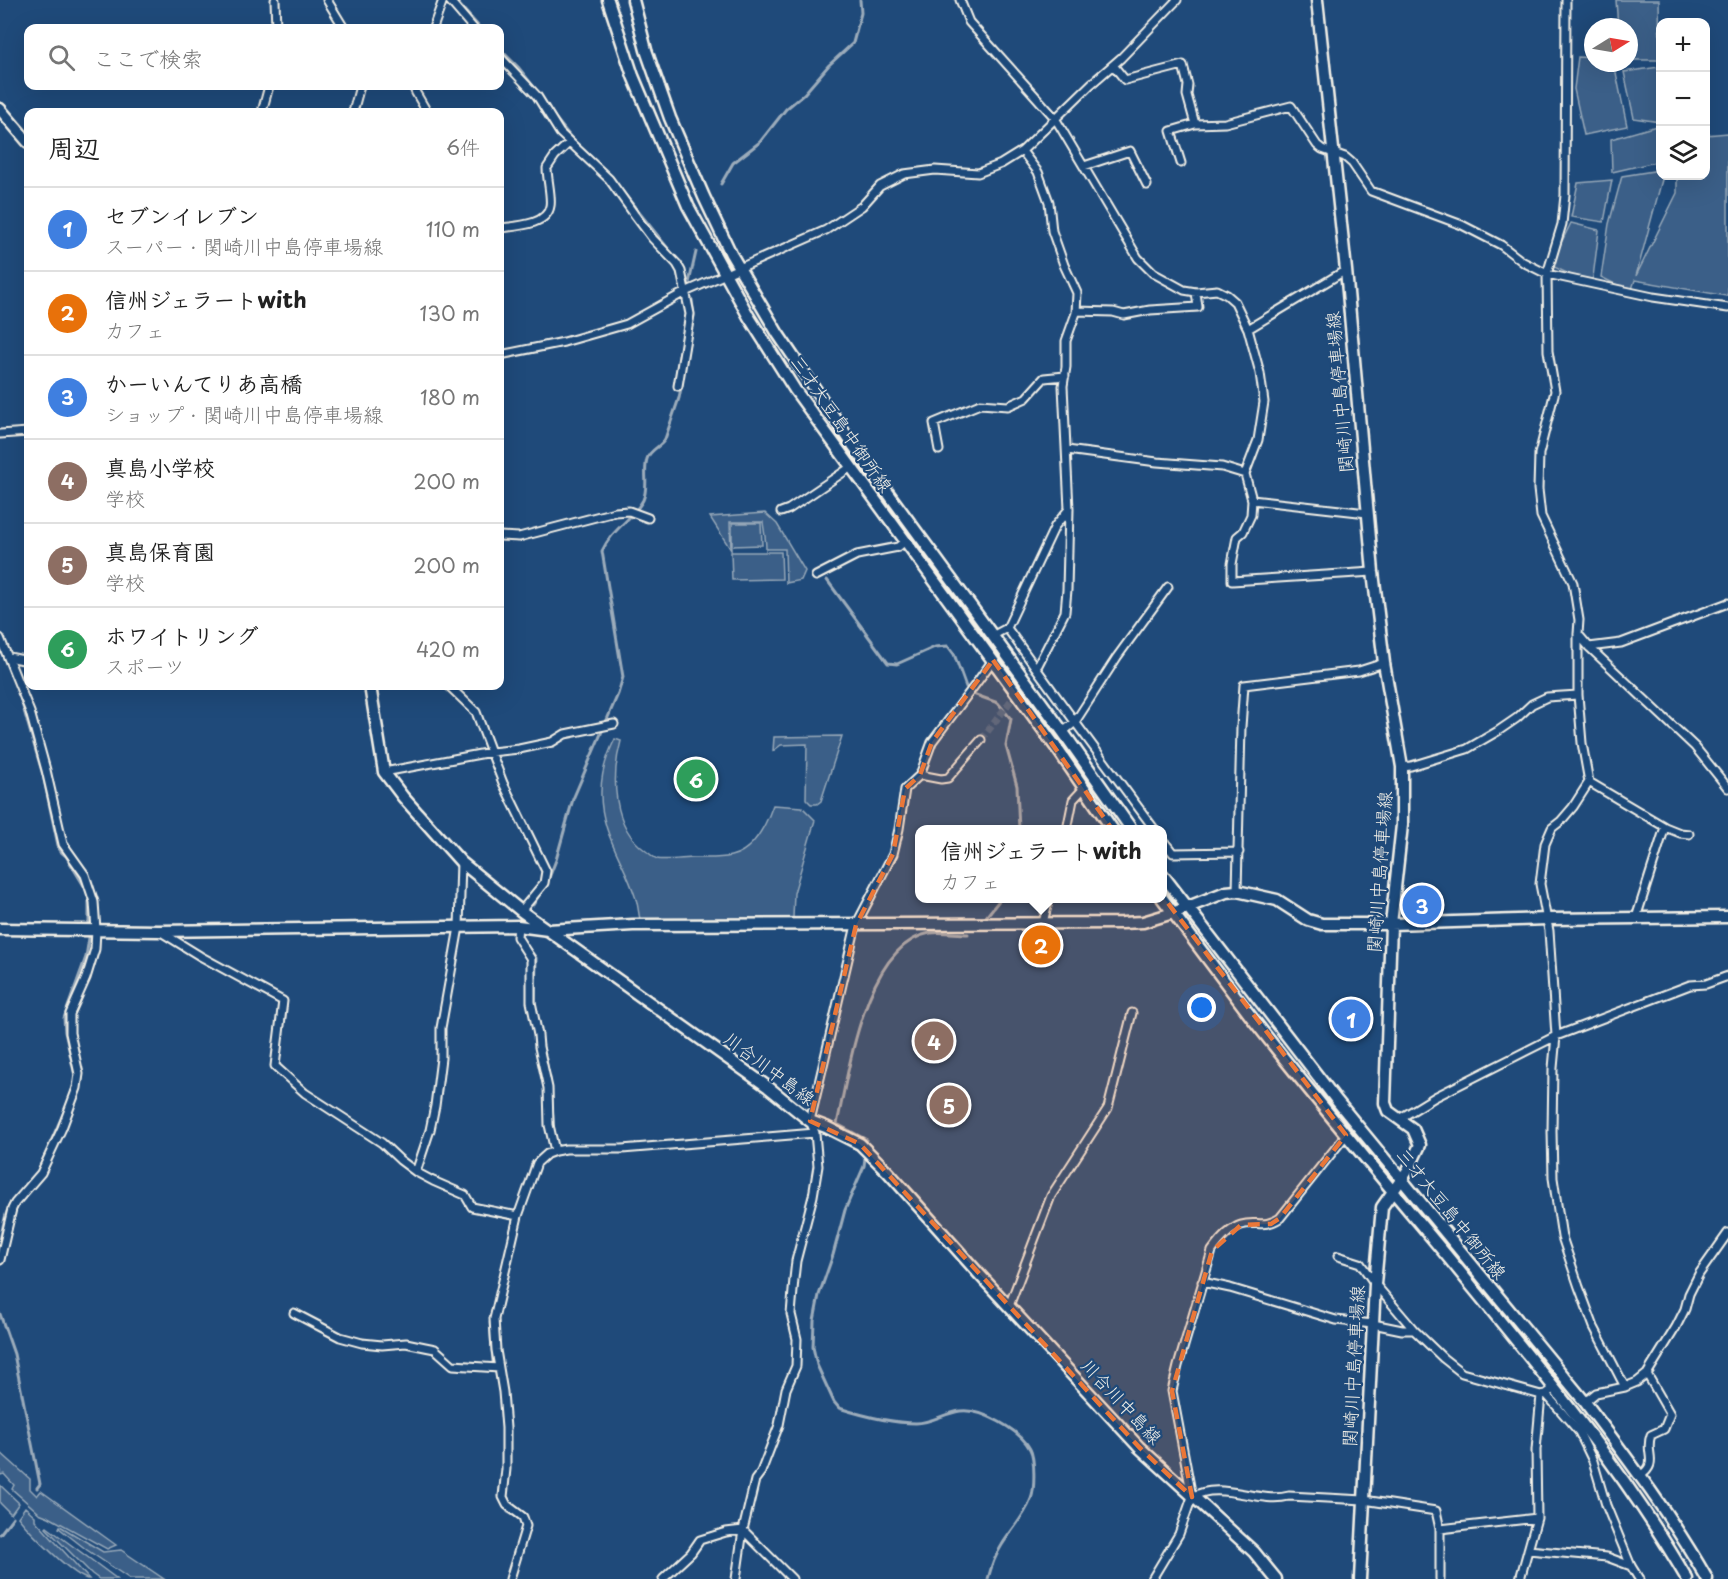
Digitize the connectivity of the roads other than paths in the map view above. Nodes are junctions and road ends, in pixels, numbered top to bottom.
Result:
1 (275, 0) edge
2 (327, 0) edge
3 (444, 0) edge
4 (448, 0) edge
5 (609, 0) edge
6 (633, 0) edge
7 (960, 0) edge
8 (1177, 0) edge
9 (1317, 0) edge
10 (1566, 0) edge
11 (276, 24) edge
12 (342, 24) edge
13 (435, 24) edge
14 (469, 24) edge
15 (504, 61) edge
16 (1113, 65) junction
17 (268, 90) edge
18 (359, 90) edge
19 (415, 90) edge
20 (263, 108) edge
21 (354, 108) edge
22 (425, 108) edge
23 (0, 109) edge
24 (1055, 118) junction
25 (1195, 124) junction
26 (24, 137) edge
27 (569, 143) junction
28 (1022, 151) junction
29 (1332, 153) junction
30 (1181, 163) dead end
31 (1084, 166) junction
32 (1147, 185) dead end
33 (504, 227) edge
34 (740, 268) junction
35 (1346, 270) junction
36 (727, 274) junction
37 (1547, 274) junction
38 (685, 292) junction
39 (1196, 292) junction
40 (1728, 308) edge
41 (1076, 311) junction
42 (1248, 329) junction
43 (504, 354) edge
44 (1065, 376) junction
45 (678, 386) dead end
46 (24, 432) edge
47 (0, 434) edge
48 (939, 450) dead end
49 (1067, 450) junction
50 (851, 467) junction
51 (1245, 474) junction
52 (1252, 500) junction
53 (1069, 509) junction
54 (780, 512) dead end
55 (1367, 513) junction
56 (648, 518) dead end
57 (504, 536) edge
58 (905, 541) junction
59 (1373, 572) junction
60 (816, 576) dead end
61 (1168, 587) dead end
62 (1728, 603) edge
63 (1007, 628) junction
64 (1578, 634) junction
65 (992, 636) junction
66 (0, 638) edge
67 (1589, 647) junction
68 (9, 657) junction
69 (24, 660) edge
70 (993, 660) junction
71 (1384, 663) junction
72 (1038, 665) tunnel mouth
73 (371, 690) edge
74 (453, 690) edge
75 (1578, 695) junction
76 (1075, 722) junction
77 (609, 725) dead end
78 (1064, 732) junction
79 (981, 740) tunnel mouth
80 (491, 752) junction
81 (1402, 767) junction
82 (384, 772) junction
83 (920, 775) junction
84 (1589, 782) junction
85 (1085, 787) junction
86 (1728, 788) edge
87 (1068, 825) edge
88 (1110, 825) edge
89 (1129, 825) edge
90 (1151, 825) edge
91 (1665, 827) junction
92 (1689, 834) dead end
93 (1167, 845) edge
94 (1239, 852) junction
95 (460, 862) junction
96 (1167, 881) edge
97 (1237, 891) junction
98 (1048, 903) edge
99 (1166, 903) edge
100 (1188, 908) junction
101 (521, 912) junction
102 (1173, 913) junction
103 (1728, 917) edge
104 (1636, 918) junction
105 (1548, 919) junction
106 (1043, 923) junction
107 (1390, 924) junction
108 (856, 925) junction
109 (518, 926) junction
110 (459, 927) junction
111 (0, 929) edge
112 (96, 930) junction
113 (548, 930) junction
114 (159, 931) junction
115 (1728, 976) edge
116 (1132, 1013) dead end
117 (1556, 1036) junction
118 (1399, 1119) junction
119 (810, 1121) junction
120 (815, 1133) junction
121 (1346, 1135) junction
122 (555, 1151) junction
123 (416, 1172) junction
124 (1401, 1179) junction
125 (1392, 1190) junction
126 (518, 1216) junction
127 (1728, 1233) edge
128 (1338, 1256) dead end
129 (0, 1260) edge
130 (1202, 1282) junction
131 (1375, 1284) junction
132 (1009, 1306) junction
133 (294, 1313) dead end
134 (1373, 1324) junction
135 (1414, 1330) junction
136 (499, 1368) junction
137 (1647, 1374) junction
138 (1625, 1387) junction
139 (1547, 1392) junction
140 (1585, 1402) junction
141 (1640, 1476) junction
142 (1192, 1497) junction
143 (1364, 1500) junction
144 (1537, 1518) junction
145 (1440, 1529) junction
146 (743, 1530) junction
147 (1528, 1550) junction
148 (1630, 1566) junction
149 (783, 1569) junction
150 (510, 1579) edge
151 (663, 1579) edge
152 (736, 1579) edge
153 (783, 1579) edge
154 (792, 1579) edge
155 (1152, 1579) edge
156 (1276, 1579) edge
157 (1360, 1579) edge
158 (1440, 1579) edge
159 (1520, 1579) edge
160 (1638, 1579) edge
161 (1687, 1579) edge
162 (1707, 1579) edge

1 - 11 street
2 - 12 street
3 - 13 street
4 - 14 street
5 - 36 main road, 三才大豆島中御所線
6 - 34 main road, 三才大豆島中御所線
7 - 24 street
8 - 16 street
9 - 29 main road, 関崎川中島停車場線
10 - 37 street
15 - 27 street
16 - 24 street
16 - 25 street
17 - 20 street
18 - 21 street
19 - 22 street
23 - 26 main road
24 - 28 street
24 - 31 street
25 - 29 street
25 - 30 street
27 - 33 street
27 - 38 street
28 - 34 street
28 - 41 street
29 - 35 main road, 関崎川中島停車場線
29 - 37 street
31 - 32 street
31 - 39 street
34 - 36 street
34 - 65 main road, 三才大豆島中御所線
35 - 42 street
35 - 55 main road, 関崎川中島停車場線
36 - 38 street
36 - 50 main road, 三才大豆島中御所線
37 - 40 street
37 - 64 street
38 - 43 street
38 - 45 street
39 - 41 street
39 - 42 street
41 - 44 street
42 - 51 street
44 - 48 street
44 - 49 street
46 - 47 street
49 - 51 street
49 - 53 street
50 - 54 street
50 - 58 main road, 三才大豆島中御所線
51 - 52 street
52 - 55 street
52 - 59 street
53 - 63 street
53 - 72 street
55 - 59 main road, 関崎川中島停車場線
56 - 57 street
58 - 60 street
58 - 70 main road, 三才大豆島中御所線
59 - 71 main road, 関崎川中島停車場線
61 - 76 street
62 - 67 street
63 - 65 street
63 - 76 street
64 - 67 street
64 - 75 street
65 - 78 main road, 三才大豆島中御所線
66 - 68 street
67 - 86 street
68 - 69 street
68 - 112 street
70 - 83 street
70 - 85 main road, 三才大豆島中御所線
71 - 81 main road, 関崎川中島停車場線
71 - 94 street
73 - 82 main road, 川合川中島線
74 - 80 street
75 - 81 street
75 - 84 street
76 - 78 street
76 - 90 street
77 - 80 street
78 - 89 main road, 三才大豆島中御所線
79 - 83 street
80 - 82 street
80 - 101 street
81 - 107 main road, 関崎川中島停車場線
82 - 95 main road, 川合川中島線
83 - 108 street
84 - 91 street
84 - 105 street
85 - 87 street
85 - 88 main road, 三才大豆島中御所線
91 - 92 street
91 - 104 street
93 - 94 street
94 - 97 street
95 - 101 main road, 川合川中島線
95 - 110 street
96 - 100 main road, 三才大豆島中御所線
97 - 100 main road
97 - 107 main road
98 - 106 street
99 - 102 main road, 三才大豆島中御所線
100 - 102 main road
100 - 124 main road, 三才大豆島中御所線
101 - 113 main road, 川合川中島線
102 - 106 main road
102 - 121 main road, 三才大豆島中御所線
103 - 104 main road
104 - 105 main road
105 - 107 main road
105 - 117 street
106 - 108 main road
107 - 118 main road, 関崎川中島停車場線
108 - 113 main road
108 - 119 street
109 - 110 main road
109 - 113 main road
109 - 122 street
110 - 114 main road
110 - 123 street
111 - 112 main road
112 - 114 main road
112 - 129 street
113 - 119 main road, 川合川中島線
114 - 123 street
115 - 117 street
116 - 132 street
117 - 118 street
117 - 138 street
118 - 124 main road, 関崎川中島停車場線
119 - 120 street
119 - 132 main road, 川合川中島線
120 - 122 street
120 - 146 street
121 - 125 main road, 三才大豆島中御所線
121 - 130 street
122 - 126 street
123 - 126 street
124 - 125 main road, 関崎川中島停車場線
124 - 140 main road, 三才大豆島中御所線
125 - 131 main road, 関崎川中島停車場線
125 - 139 main road, 三才大豆島中御所線
126 - 136 street
127 - 137 street
128 - 131 street
130 - 134 street
130 - 142 street
131 - 134 main road, 関崎川中島停車場線
131 - 135 street
132 - 142 main road, 川合川中島線
133 - 136 street
134 - 135 street
134 - 143 main road, 関崎川中島停車場線
135 - 139 street
136 - 150 street
137 - 138 street
137 - 141 street
138 - 140 street
139 - 144 street
139 - 148 street
139 - 161 main road, 三才大豆島中御所線
140 - 141 main road, 三才大豆島中御所線
141 - 162 main road, 三才大豆島中御所線
142 - 143 street
142 - 155 street
142 - 156 main road, 川合川中島線
143 - 145 street
143 - 157 main road, 関崎川中島停車場線
144 - 145 street
144 - 147 street
145 - 158 street
146 - 149 street
146 - 151 street
146 - 152 street
147 - 148 street
147 - 159 street
148 - 160 street
149 - 153 street
149 - 154 street

